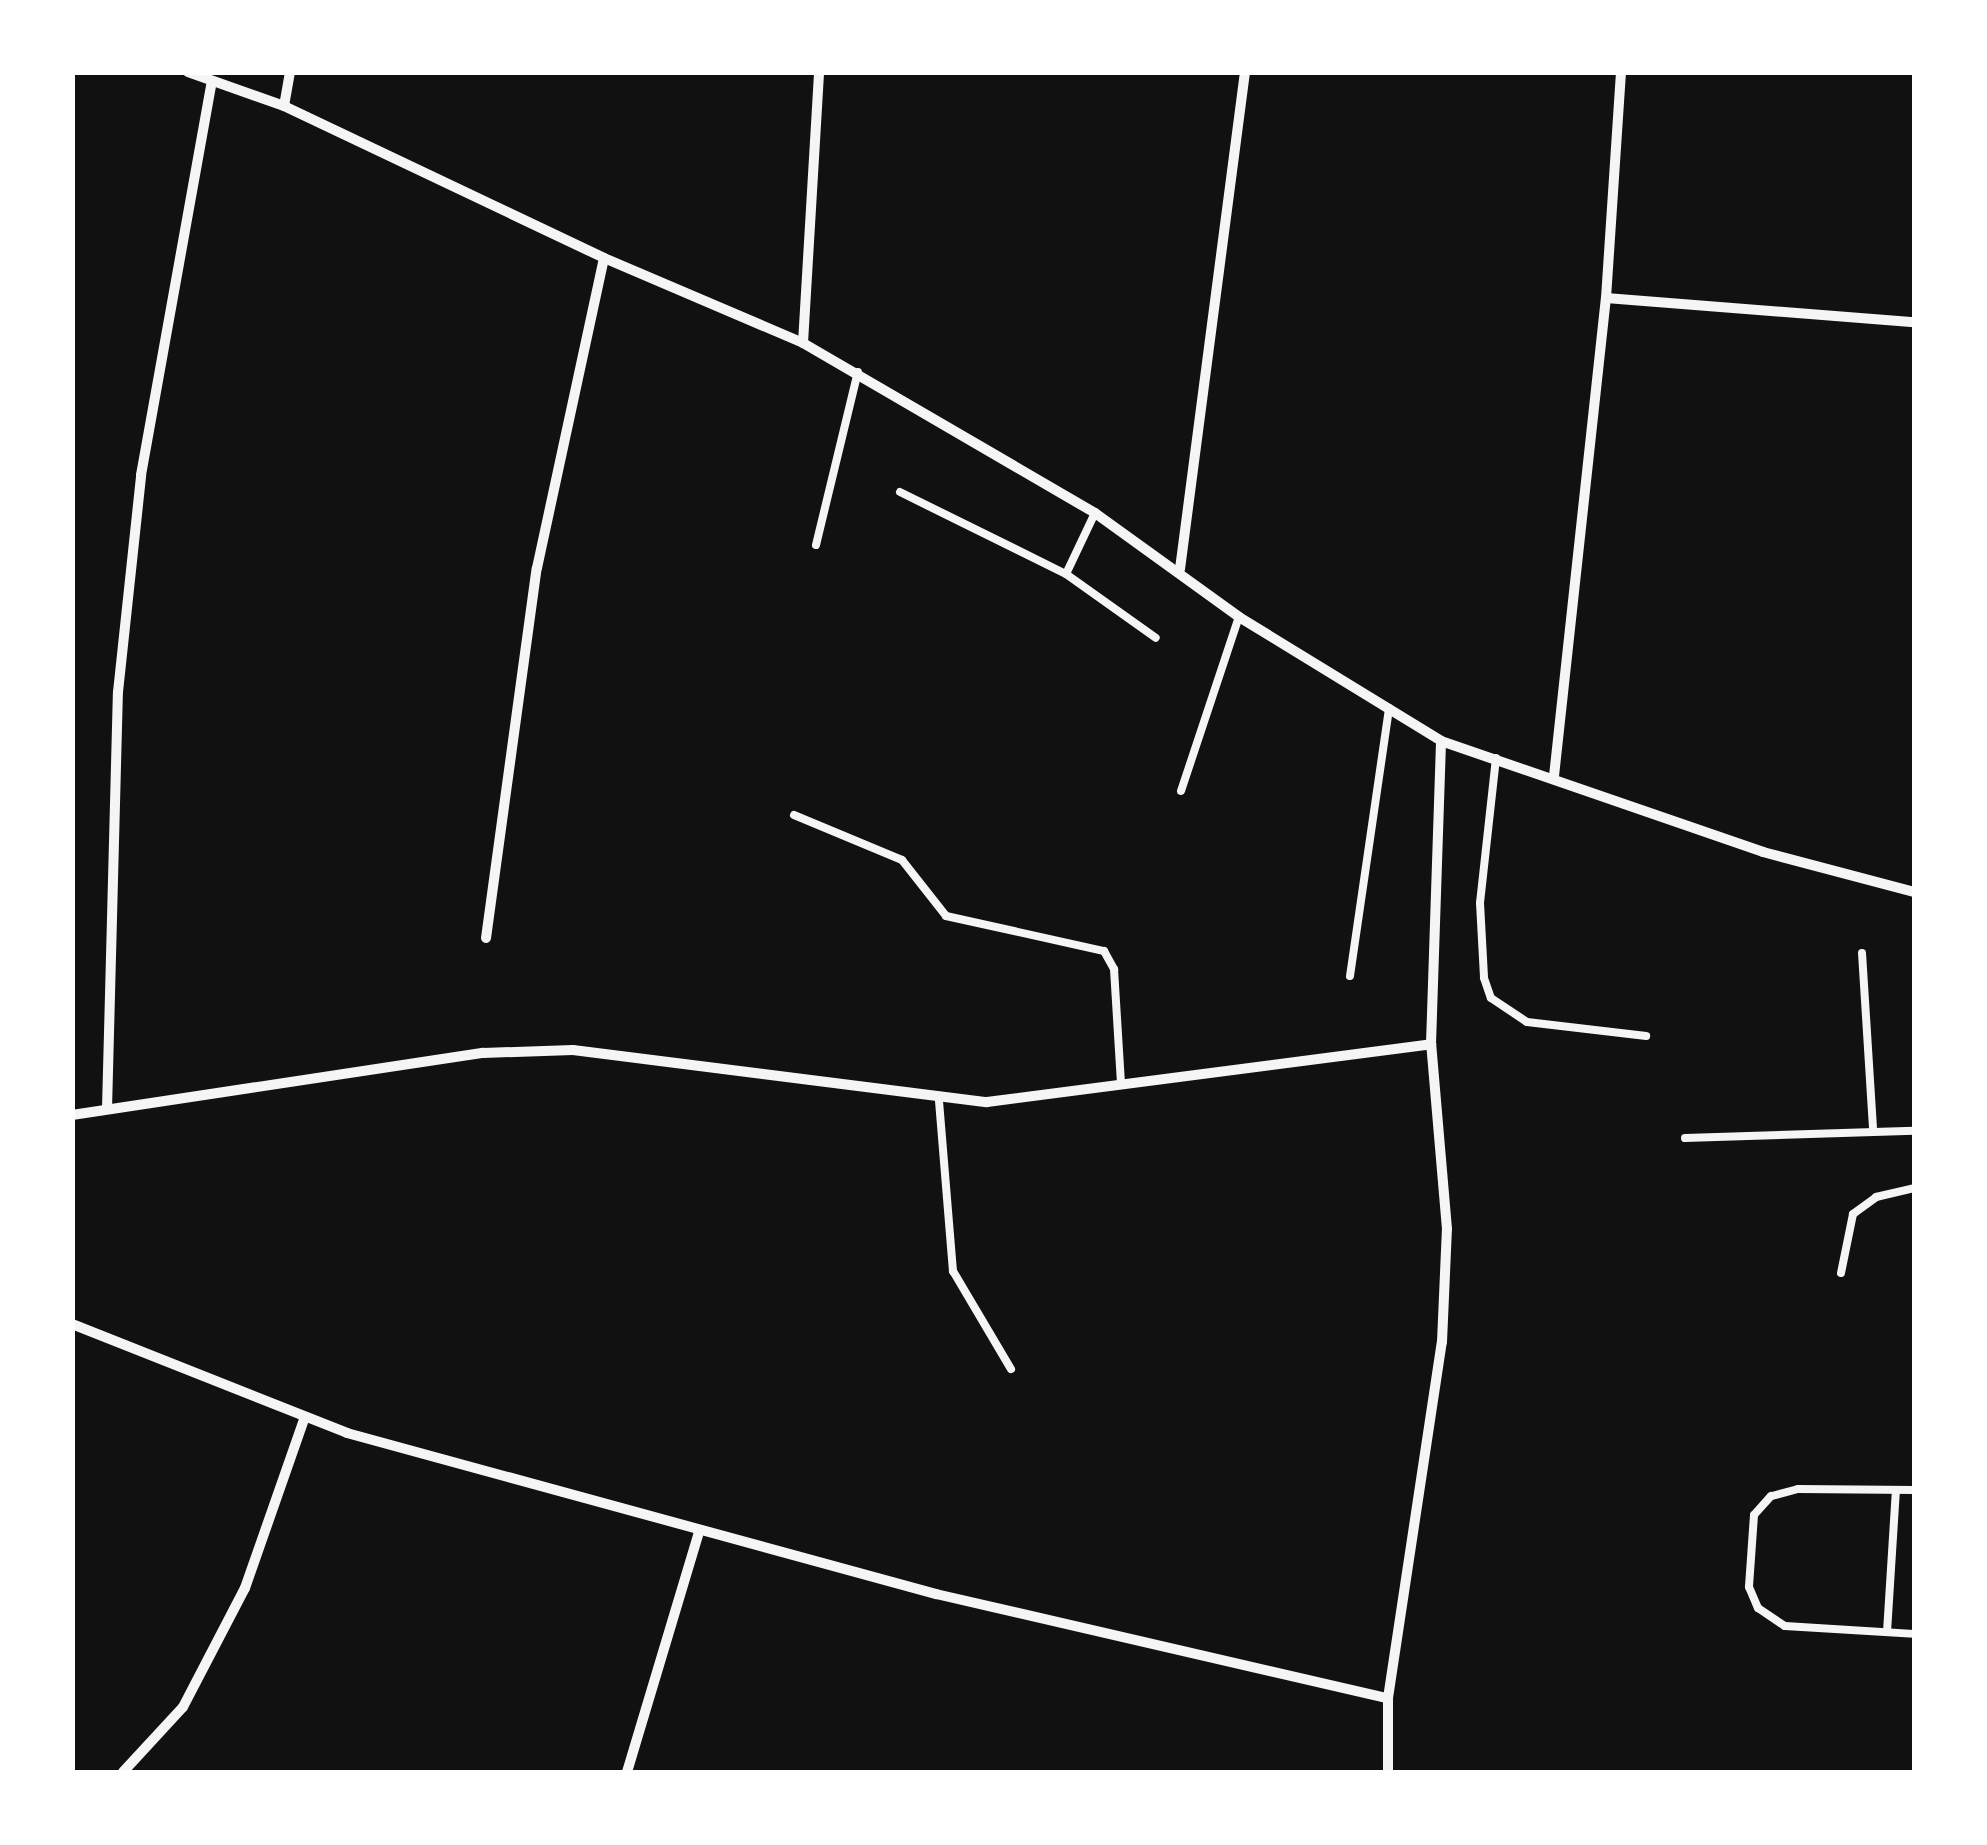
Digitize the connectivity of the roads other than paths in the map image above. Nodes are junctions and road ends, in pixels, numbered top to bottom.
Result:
1 (188, 72) edge
2 (290, 72) edge
3 (819, 72) edge
4 (1245, 72) edge
5 (1621, 72) edge
6 (212, 82) junction
7 (284, 106) junction
8 (604, 258) junction
9 (1606, 298) junction
10 (1914, 322) edge
11 (804, 343) junction
12 (858, 372) junction
13 (900, 492) dead end
14 (1096, 513) junction
15 (816, 546) dead end
16 (1180, 569) junction
17 (1066, 574) junction
18 (1239, 617) junction
19 (1156, 638) dead end
20 (1390, 708) junction
21 (1441, 741) junction
22 (1496, 758) junction
23 (1554, 776) junction
24 (1181, 791) dead end
25 (794, 816) dead end
26 (1914, 892) edge
27 (486, 938) dead end
28 (1862, 953) dead end
29 (1350, 976) dead end
30 (1646, 1036) dead end
31 (1431, 1044) junction
32 (1121, 1085) junction
33 (939, 1101) junction
34 (107, 1109) junction
35 (72, 1115) edge
36 (1873, 1128) junction
37 (1914, 1131) edge
38 (1685, 1138) dead end
39 (1914, 1188) edge
40 (1841, 1273) dead end
41 (72, 1324) edge
42 (1011, 1369) dead end
43 (305, 1416) junction
44 (1896, 1490) junction
45 (1914, 1490) edge
46 (699, 1532) junction
47 (1887, 1632) junction
48 (1914, 1634) edge
49 (1388, 1698) junction
50 (123, 1772) edge
51 (627, 1772) edge
52 (1388, 1772) edge

1 - 6 street
2 - 7 street
3 - 11 street
4 - 16 street
5 - 9 street
6 - 7 street
6 - 34 street
7 - 8 street
8 - 11 street
8 - 27 street
9 - 10 street
9 - 23 street
11 - 12 street
12 - 14 street
12 - 15 lane
13 - 17 lane
14 - 16 street
14 - 17 lane
16 - 18 street
17 - 19 lane
18 - 20 street
18 - 24 lane
20 - 21 street
20 - 29 lane
21 - 22 street
21 - 31 street
22 - 23 street
22 - 30 lane
23 - 26 street
25 - 32 lane
28 - 36 lane
31 - 32 street
31 - 49 street
32 - 33 street
33 - 34 street
33 - 42 lane
34 - 35 street
36 - 37 lane
36 - 38 lane
39 - 40 lane
41 - 43 street
43 - 46 street
43 - 50 street
44 - 45 lane
44 - 47 lane
44 - 47 lane
46 - 49 street
46 - 51 street
47 - 48 lane
49 - 52 street

